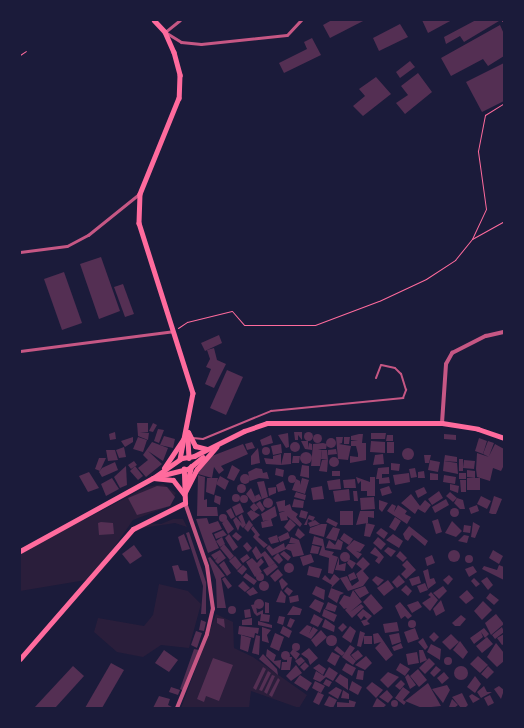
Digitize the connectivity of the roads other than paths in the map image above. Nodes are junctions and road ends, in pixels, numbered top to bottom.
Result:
1 (154, 20) edge
2 (180, 20) edge
3 (301, 20) edge
4 (165, 32) junction
5 (140, 194) junction
6 (20, 252) edge
7 (173, 331) junction
8 (504, 332) edge
9 (20, 351) edge
10 (376, 378) dead end
11 (442, 423) junction
12 (227, 424) dead end
13 (228, 429) junction
14 (189, 435) junction
15 (504, 438) edge
16 (219, 444) junction
17 (189, 458) junction
18 (180, 461) junction
19 (191, 467) junction
20 (184, 469) junction
21 (152, 478) junction
22 (184, 494) junction
23 (185, 503) junction
24 (20, 551) edge
25 (20, 659) edge
26 (178, 708) edge

1 - 4 main road
2 - 4 street
3 - 4 street
4 - 5 main road
5 - 6 street
5 - 7 main road
7 - 9 street
7 - 14 main road
8 - 11 street
10 - 13 lane
11 - 15 main road
11 - 16 main road
12 - 13 lane
13 - 14 lane
14 - 16 main road
14 - 17 main road
14 - 18 main road
14 - 21 main road
16 - 17 main road
16 - 19 main road
16 - 22 main road
17 - 18 main road
17 - 19 main road
18 - 20 main road
18 - 21 main road
19 - 20 main road
19 - 22 main road
20 - 21 main road
20 - 22 main road
21 - 22 main road
21 - 24 main road
22 - 23 main road
23 - 25 main road
23 - 26 street

